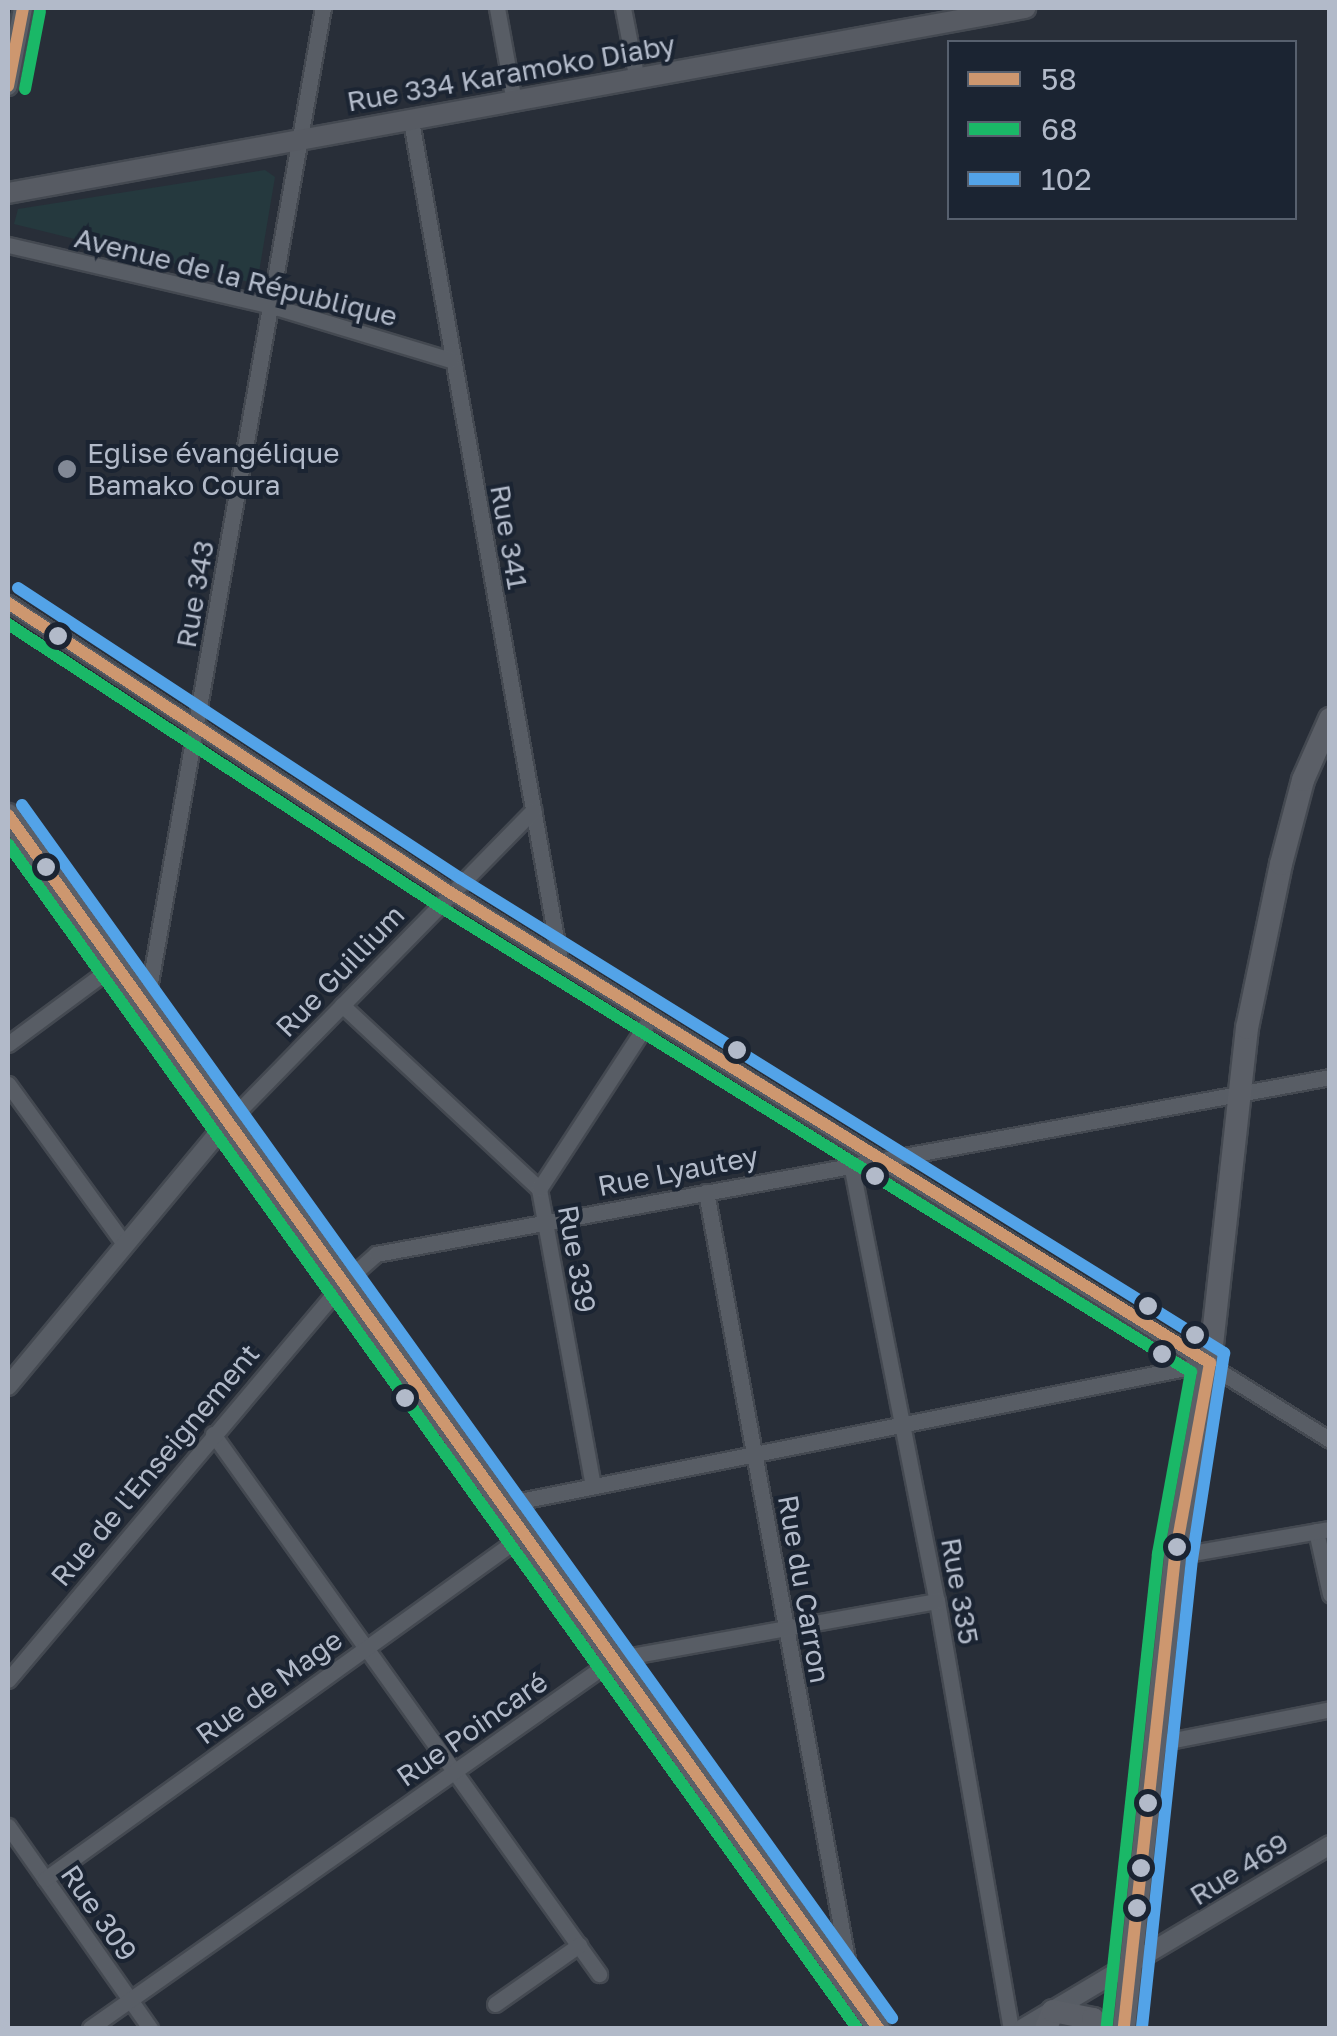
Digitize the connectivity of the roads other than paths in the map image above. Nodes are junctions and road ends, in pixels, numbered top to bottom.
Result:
1 (23, 8) edge
2 (323, 8) edge
3 (497, 8) edge
4 (622, 8) edge
5 (1025, 8) edge
6 (961, 14) edge
7 (637, 80) junction
8 (8, 86) edge
9 (514, 102) junction
10 (411, 120) junction
11 (298, 136) junction
12 (8, 193) edge
13 (8, 245) edge
14 (272, 306) junction
15 (451, 360) junction
16 (8, 603) edge
17 (1330, 719) edge
18 (197, 728) junction
19 (533, 810) junction
20 (8, 816) edge
21 (452, 893) junction
22 (560, 962) junction
23 (112, 967) junction
24 (342, 1005) junction
25 (145, 1011) junction
26 (652, 1016) junction
27 (8, 1044) edge
28 (1330, 1078) edge
29 (8, 1084) edge
30 (1239, 1090) junction
31 (224, 1125) junction
32 (878, 1159) junction
33 (851, 1164) junction
34 (539, 1189) junction
35 (706, 1192) junction
36 (545, 1222) junction
37 (125, 1244) junction
38 (342, 1284) junction
39 (1210, 1363) junction
40 (8, 1386) edge
41 (902, 1425) junction
42 (214, 1434) junction
43 (1330, 1440) edge
44 (754, 1454) junction
45 (593, 1486) junction
46 (500, 1505) junction
47 (1323, 1530) edge
48 (522, 1536) junction
49 (1175, 1556) junction
50 (1330, 1594) edge
51 (937, 1601) junction
52 (786, 1628) junction
53 (370, 1646) junction
54 (614, 1659) junction
55 (8, 1680) edge
56 (1330, 1709) edge
57 (1154, 1744) junction
58 (458, 1769) junction
59 (8, 1826) edge
60 (1330, 1845) edge
61 (44, 1879) junction
62 (579, 1945) junction
63 (1126, 1972) junction
64 (599, 1974) dead end
65 (854, 1995) junction
66 (130, 2000) junction
67 (495, 2004) dead end
68 (1050, 2020) edge
69 (90, 2028) edge
70 (150, 2028) edge
71 (878, 2028) edge
72 (1010, 2028) edge
73 (1023, 2028) edge
74 (1100, 2028) edge
75 (1124, 2028) edge

1 - 8 street
2 - 11 street, Rue 343
3 - 9 street
4 - 7 street
5 - 6 main road, Rue 334 Karamoko Diaby
6 - 7 main road, Rue 334 Karamoko Diaby
7 - 9 main road, Rue 334 Karamoko Diaby
9 - 10 main road, Rue 334 Karamoko Diaby
10 - 11 main road, Rue 334 Karamoko Diaby
10 - 15 street, Rue 341
11 - 12 main road, Rue 334 Karamoko Diaby
11 - 14 street, Rue 343
13 - 14 street, Avenue de la République
14 - 15 street, Avenue de la République
14 - 18 street, Rue 343
15 - 19 street, Rue 341
16 - 18 street
17 - 30 main road
18 - 21 street
18 - 25 street, Rue 343
19 - 21 street, Rue Guillium
19 - 22 street, Rue 341
20 - 23 main road
21 - 22 street
21 - 24 street, Rue Guillium
22 - 26 street
23 - 25 main road
23 - 27 street
24 - 31 street, Rue Guillium
24 - 34 street, Rue 339
25 - 31 main road
26 - 32 street
26 - 34 street
28 - 30 street, Rue Lyautey
29 - 37 street
30 - 32 street, Rue Lyautey
30 - 39 main road
31 - 37 street
31 - 38 main road
32 - 33 street, Rue Lyautey
32 - 39 street
33 - 35 street, Rue Lyautey
33 - 41 street, Rue 335
34 - 36 street, Rue 339
35 - 36 street, Rue Lyautey
35 - 44 street, Rue du Carron
36 - 38 street, Rue Lyautey
36 - 45 street, Rue 339
37 - 40 street
38 - 42 street, Rue de l'Enseignement
38 - 46 main road
39 - 41 street
39 - 43 street
39 - 49 main road
41 - 44 street
41 - 51 street, Rue 335
42 - 53 street
42 - 55 street, Rue de l'Enseignement
44 - 45 street
44 - 52 street, Rue du Carron
45 - 46 street
46 - 48 main road
47 - 49 street
47 - 50 street
48 - 53 street, Rue de Mage
48 - 54 main road
49 - 57 main road
51 - 52 street, Rue Poincaré
51 - 72 street, Rue 335
52 - 54 street, Rue Poincaré
52 - 65 street, Rue du Carron
53 - 58 street
53 - 61 street, Rue de Mage
54 - 58 street, Rue Poincaré
54 - 65 main road
56 - 57 street
57 - 63 main road
58 - 62 street
58 - 66 street, Rue Poincaré
59 - 61 street, Rue 309
60 - 63 street, Rue 469
61 - 66 street, Rue 309
62 - 64 street
62 - 67 street
63 - 68 street, Rue 469
63 - 75 main road
65 - 71 main road
66 - 69 street, Rue Poincaré
66 - 70 street, Rue 309
68 - 73 street, Rue 469
68 - 74 main road

